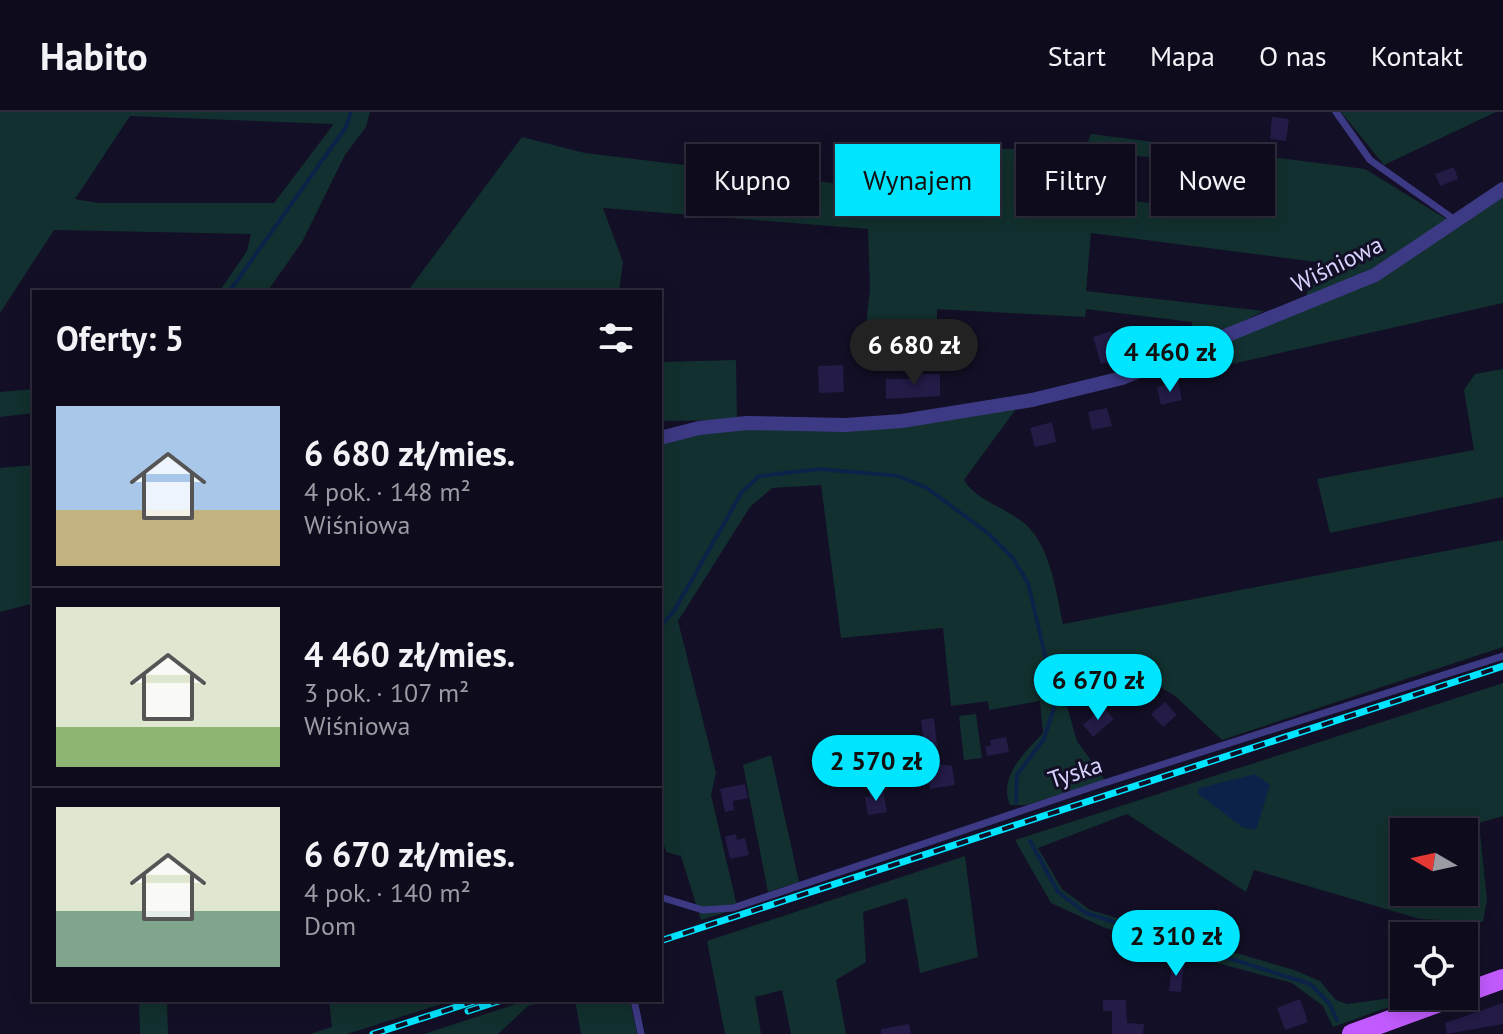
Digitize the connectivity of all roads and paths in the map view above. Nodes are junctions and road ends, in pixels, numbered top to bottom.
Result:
1 (1336, 112) edge
2 (1503, 189) edge
3 (1455, 220) junction
4 (662, 437) edge
5 (1503, 656) edge
6 (662, 898) edge
7 (1503, 979) edge
8 (1478, 988) edge
9 (634, 1002) edge
10 (1418, 1010) edge
11 (641, 1034) edge
12 (1352, 1034) edge

1 - 3 lane
2 - 3 street, Wiśniowa
3 - 4 street, Wiśniowa
5 - 6 lane, Tyska
7 - 8 main road
9 - 11 lane
10 - 12 main road

